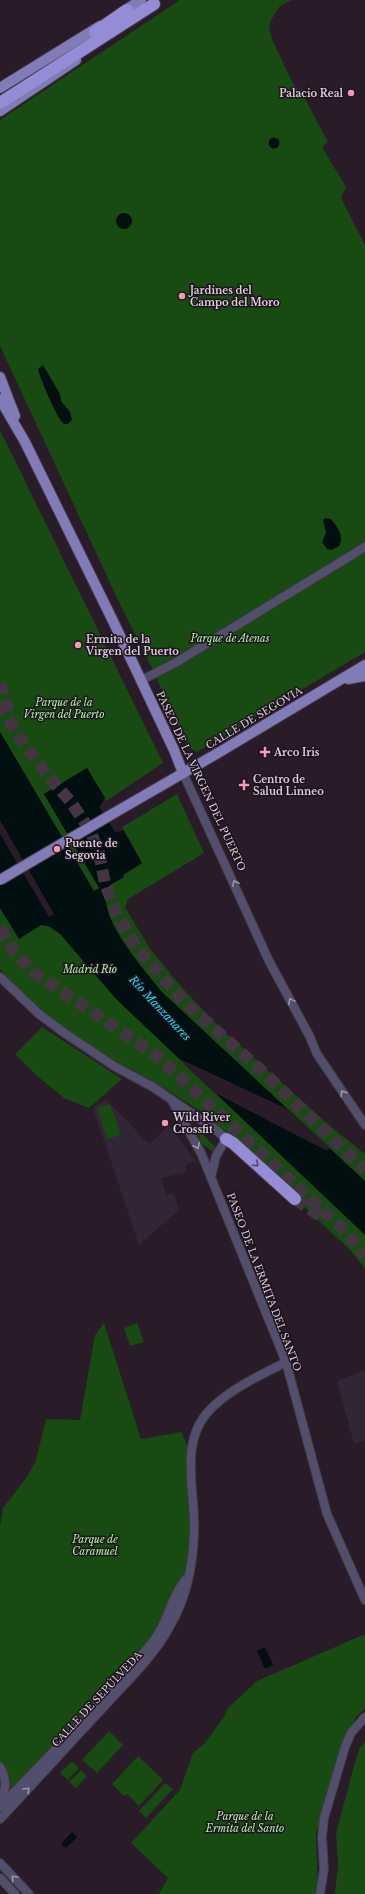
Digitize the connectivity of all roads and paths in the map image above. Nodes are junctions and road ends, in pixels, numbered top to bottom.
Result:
1 (141, 0) edge
2 (157, 2) edge
3 (127, 10) junction
4 (0, 88) edge
5 (0, 96) edge
6 (0, 103) edge
7 (0, 112) edge
8 (0, 377) edge
9 (0, 399) edge
10 (25, 442) junction
11 (365, 547) edge
12 (365, 665) edge
13 (365, 676) edge
14 (140, 681) junction
15 (336, 683) junction
16 (183, 774) junction
17 (0, 880) edge
18 (0, 977) edge
19 (171, 1099) junction
20 (365, 1125) edge
21 (226, 1139) junction
22 (211, 1177) junction
23 (295, 1199) tunnel mouth
24 (286, 1362) junction
25 (186, 1579) junction
26 (365, 1600) edge
27 (365, 1717) edge
28 (0, 1768) edge
29 (0, 1800) edge
30 (0, 1806) edge
31 (0, 1819) edge
32 (0, 1863) edge
33 (0, 1878) edge
34 (15, 1894) edge
35 (29, 1894) edge
36 (320, 1894) edge

1 - 3 main road
2 - 6 highway
2 - 7 main road
3 - 4 main road
3 - 5 highway
8 - 10 main road, PASEO DE LA VIRGEN DEL PUERTO
9 - 10 main road, PASEO DE LA VIRGEN DEL PUERTO
10 - 14 main road, PASEO DE LA VIRGEN DEL PUERTO
11 - 14 street
12 - 15 main road, CALLE DE SEGOVIA
13 - 15 main road
14 - 16 main road, PASEO DE LA VIRGEN DEL PUERTO
15 - 16 main road, CALLE DE SEGOVIA
16 - 17 main road, CALLE DE SEGOVIA, bridge
20 -> 16 street, PASEO DE LA VIRGEN DEL PUERTO
18 - 19 street, PASEO DE LA ERMITA DEL SANTO
19 - 21 street, PASEO DE LA ERMITA DEL SANTO
19 -> 22 street, PASEO DE LA ERMITA DEL SANTO
21 - 22 street
21 -> 23 highway
22 - 24 street, PASEO DE LA ERMITA DEL SANTO
24 - 25 street, CALLE DE SEPÚLVEDA
24 - 26 street, PASEO DE LA ERMITA DEL SANTO
25 - 30 street, CALLE DE SEPÚLVEDA
31 -> 25 street, CALLE DE SEPÚLVEDA
27 - 36 street
28 - 29 street
35 -> 32 street
33 - 34 street

